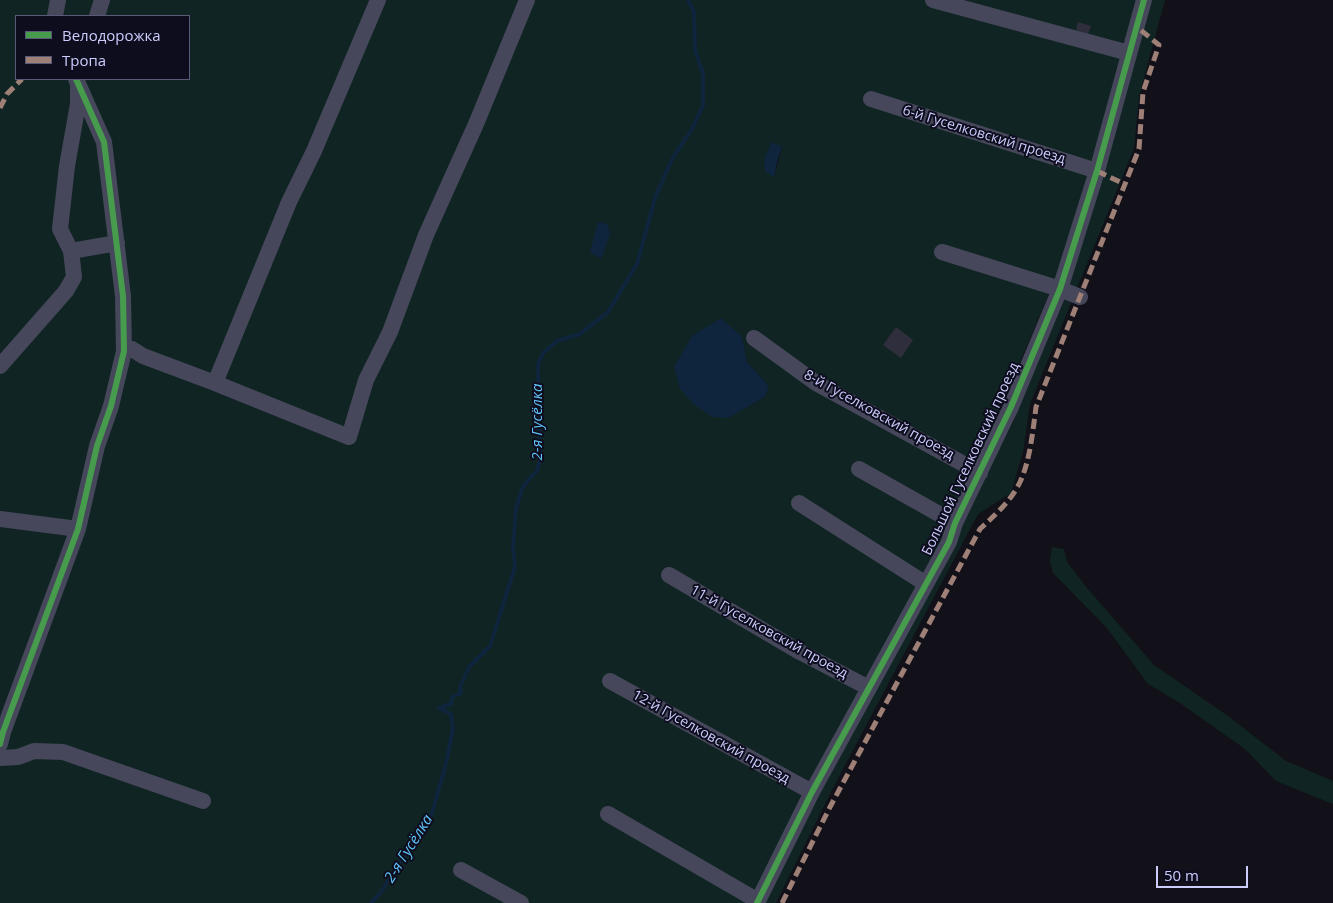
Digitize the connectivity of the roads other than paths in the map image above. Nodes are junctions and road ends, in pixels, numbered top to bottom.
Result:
1 (58, 0) edge
2 (102, 0) edge
3 (378, 0) edge
4 (527, 0) edge
5 (933, 0) edge
6 (1144, 0) edge
7 (55, 15) edge
8 (97, 15) edge
9 (1129, 53) junction
10 (78, 80) edge
11 (870, 99) dead end
12 (1098, 171) junction
13 (117, 243) junction
14 (71, 251) junction
15 (942, 252) dead end
16 (1060, 289) junction
17 (1080, 297) dead end
18 (754, 338) dead end
19 (132, 349) dead end
20 (0, 366) edge
21 (215, 383) junction
22 (859, 469) dead end
23 (980, 472) junction
24 (799, 503) dead end
25 (0, 519) edge
26 (956, 523) junction
27 (78, 529) junction
28 (669, 575) dead end
29 (926, 584) junction
30 (610, 681) dead end
31 (869, 688) junction
32 (0, 744) edge
33 (0, 758) edge
34 (812, 792) junction
35 (203, 801) dead end
36 (608, 814) dead end
37 (461, 870) dead end
38 (758, 902) edge
39 (521, 903) edge

1 - 7 street
2 - 8 street
3 - 21 street
4 - 21 street
5 - 9 street
6 - 9 street, Большой Гуселковский проезд
9 - 12 street, Большой Гуселковский проезд
10 - 13 street
10 - 14 street
11 - 12 street, 6-й Гуселковский проезд
12 - 16 street, Большой Гуселковский проезд
13 - 14 street
13 - 27 street
14 - 20 street
15 - 16 street
16 - 17 street
16 - 23 street, Большой Гуселковский проезд
18 - 23 street, 8-й Гуселковский проезд
19 - 21 street
22 - 26 street
23 - 26 street, Большой Гуселковский проезд
24 - 29 street
25 - 27 street
26 - 29 street, Большой Гуселковский проезд
27 - 32 street
28 - 31 street, 11-й Гуселковский проезд
29 - 31 street, Большой Гуселковский проезд
30 - 34 street, 12-й Гуселковский проезд
31 - 34 street, Большой Гуселковский проезд
33 - 35 street
34 - 38 street, Большой Гуселковский проезд
36 - 38 street
37 - 39 street

